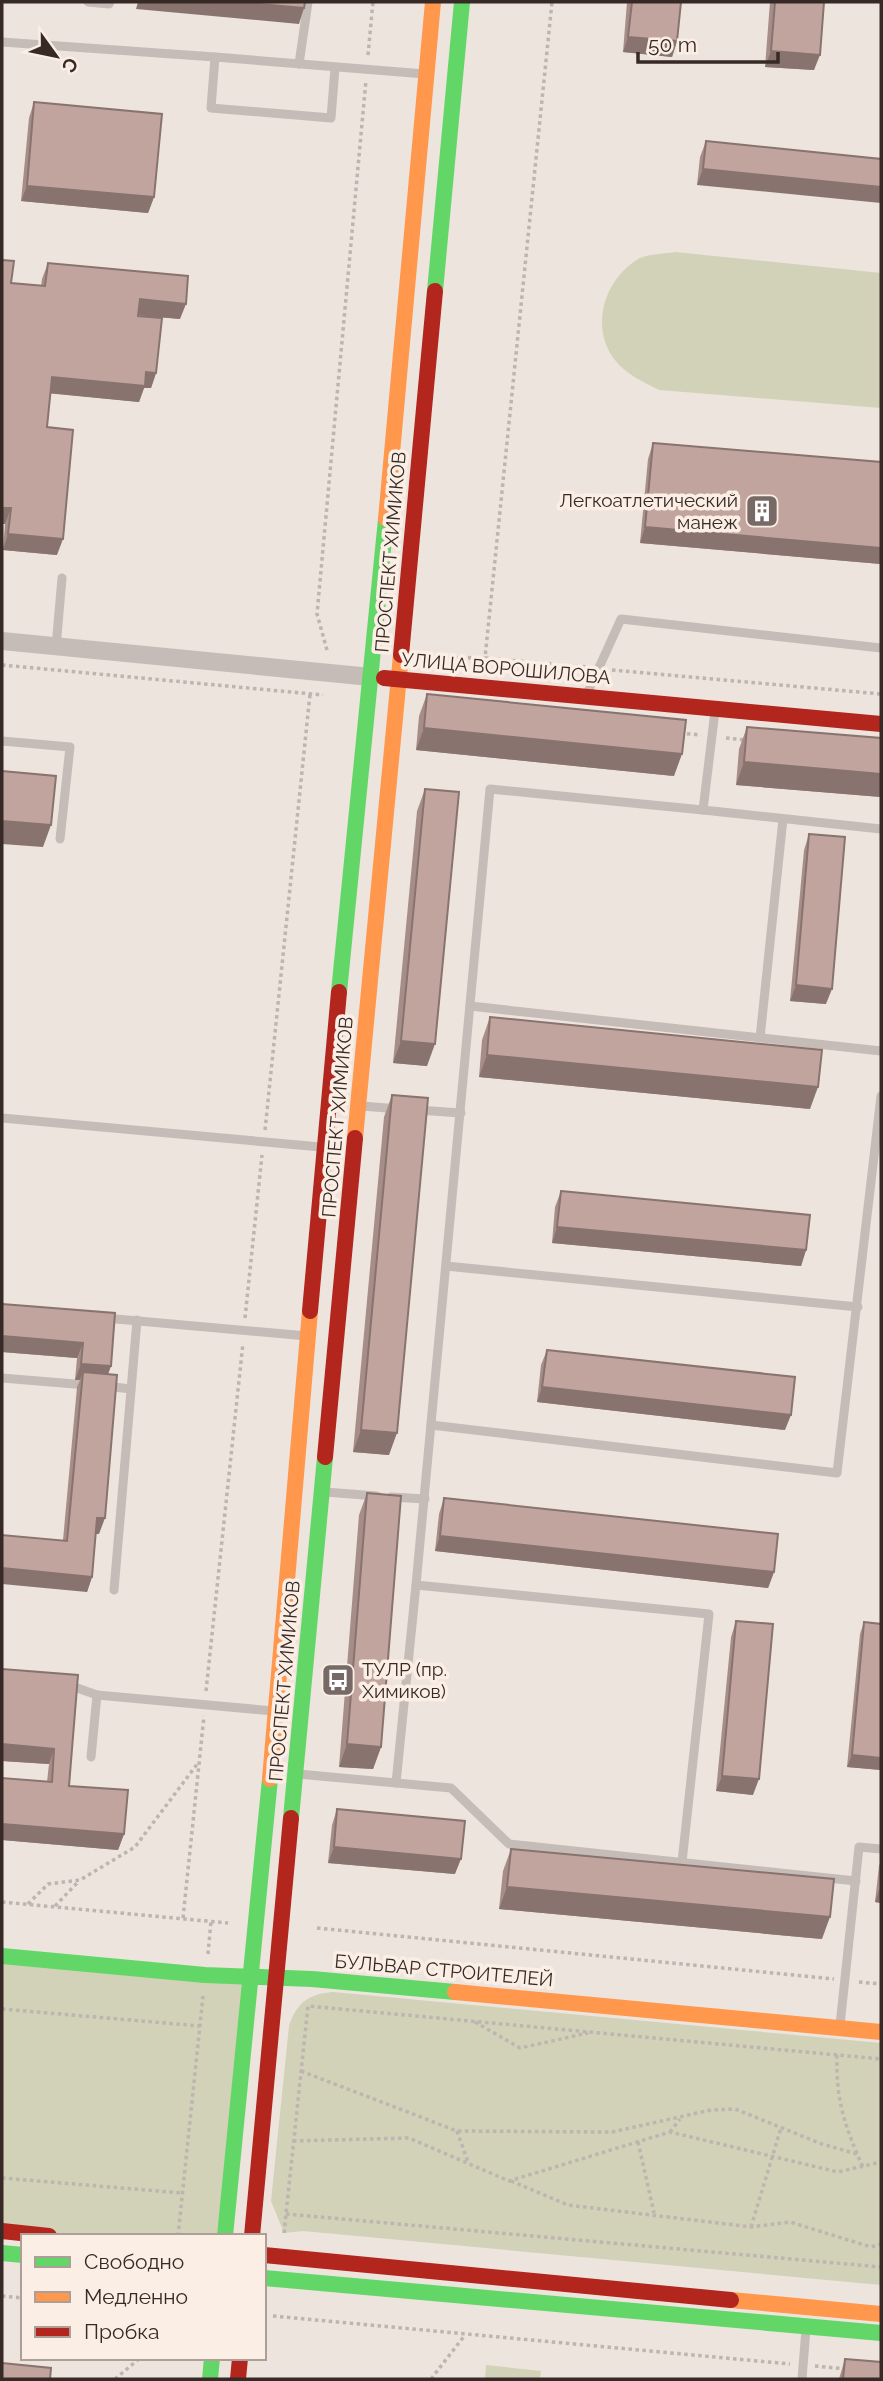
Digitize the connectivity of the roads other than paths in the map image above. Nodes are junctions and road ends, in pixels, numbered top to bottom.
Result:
1 (89, 2) edge
2 (110, 2) edge
3 (308, 2) edge
4 (433, 2) edge
5 (462, 2) edge
6 (2, 41) edge
7 (215, 57) junction
8 (299, 64) junction
9 (335, 68) junction
10 (426, 74) junction
11 (62, 578) dead end
12 (2, 642) edge
13 (56, 647) junction
14 (881, 649) edge
15 (371, 677) junction
16 (399, 679) junction
17 (585, 697) junction
18 (715, 709) junction
19 (881, 724) edge
20 (2, 741) edge
21 (703, 810) junction
22 (783, 819) junction
23 (881, 829) edge
24 (60, 839) dead end
25 (470, 1006) junction
26 (760, 1038) junction
27 (881, 1051) edge
28 (881, 1096) edge
29 (360, 1106) junction
30 (461, 1113) junction
31 (2, 1118) edge
32 (323, 1147) junction
33 (446, 1266) junction
34 (858, 1307) junction
35 (96, 1317) edge
36 (137, 1320) junction
37 (307, 1336) junction
38 (2, 1378) edge
39 (131, 1389) junction
40 (431, 1425) junction
41 (323, 1492) junction
42 (425, 1499) junction
43 (416, 1585) junction
44 (114, 1590) dead end
45 (53, 1679) edge
46 (97, 1695) junction
47 (277, 1711) junction
48 (91, 1757) dead end
49 (296, 1774) junction
50 (396, 1783) junction
51 (881, 1849) edge
52 (682, 1862) junction
53 (856, 1881) junction
54 (2, 1956) edge
55 (251, 1975) junction
56 (278, 1976) junction
57 (840, 2028) junction
58 (881, 2032) edge
59 (2, 2231) edge
60 (30, 2234) edge
61 (225, 2234) edge
62 (252, 2234) edge
63 (2, 2253) edge
64 (21, 2255) edge
65 (266, 2255) edge
66 (266, 2278) edge
67 (881, 2314) edge
68 (806, 2326) junction
69 (881, 2333) edge
70 (212, 2360) edge
71 (240, 2360) edge
72 (210, 2379) edge
73 (238, 2379) edge
74 (802, 2379) edge

1 - 2 lane
3 - 8 lane
4 - 10 main road, ПРОСПЕКТ ХИМИКОВ
5 - 16 main road, ПРОСПЕКТ ХИМИКОВ
6 - 7 lane
7 - 8 lane
7 - 9 lane
8 - 9 lane
9 - 10 lane
10 - 15 main road, ПРОСПЕКТ ХИМИКОВ
11 - 13 lane
12 - 13 street, УЛИЦА ВОРОШИЛОВА
13 - 15 street, УЛИЦА ВОРОШИЛОВА
14 - 17 lane
15 - 16 main road, УЛИЦА ВОРОШИЛОВА
15 - 32 main road, ПРОСПЕКТ ХИМИКОВ
16 - 17 main road, УЛИЦА ВОРОШИЛОВА
16 - 29 main road, ПРОСПЕКТ ХИМИКОВ
17 - 18 main road, УЛИЦА ВОРОШИЛОВА
18 - 19 main road, УЛИЦА ВОРОШИЛОВА
18 - 21 lane
20 - 24 lane
21 - 22 lane
21 - 25 lane
22 - 23 lane
22 - 26 lane
25 - 26 lane
25 - 30 lane
26 - 27 lane
28 - 34 lane
29 - 30 lane
29 - 41 main road, ПРОСПЕКТ ХИМИКОВ
30 - 33 lane
31 - 32 lane
32 - 37 main road, ПРОСПЕКТ ХИМИКОВ
33 - 34 lane
33 - 40 lane
34 - 40 lane
35 - 36 lane
36 - 37 lane
36 - 39 lane
37 - 47 main road, ПРОСПЕКТ ХИМИКОВ
38 - 39 lane
39 - 44 lane
40 - 42 lane
41 - 42 lane
41 - 49 main road, ПРОСПЕКТ ХИМИКОВ
42 - 43 lane
43 - 50 lane
43 - 52 lane
45 - 46 lane
46 - 47 lane
46 - 48 lane
47 - 55 main road, ПРОСПЕКТ ХИМИКОВ
49 - 50 lane
49 - 56 main road, ПРОСПЕКТ ХИМИКОВ
50 - 52 lane
51 - 53 lane
52 - 53 lane
53 - 57 lane
54 - 55 main road, БУЛЬВАР СТРОИТЕЛЕЙ
55 - 56 main road, БУЛЬВАР СТРОИТЕЛЕЙ
55 - 61 main road, ПРОСПЕКТ ХИМИКОВ
56 - 57 main road, БУЛЬВАР СТРОИТЕЛЕЙ
56 - 62 main road, ПРОСПЕКТ ХИМИКОВ
57 - 58 main road, БУЛЬВАР СТРОИТЕЛЕЙ
59 - 60 main road
63 - 64 main road
65 - 67 main road
66 - 68 main road
68 - 69 main road
68 - 74 lane
70 - 72 main road
71 - 73 main road

